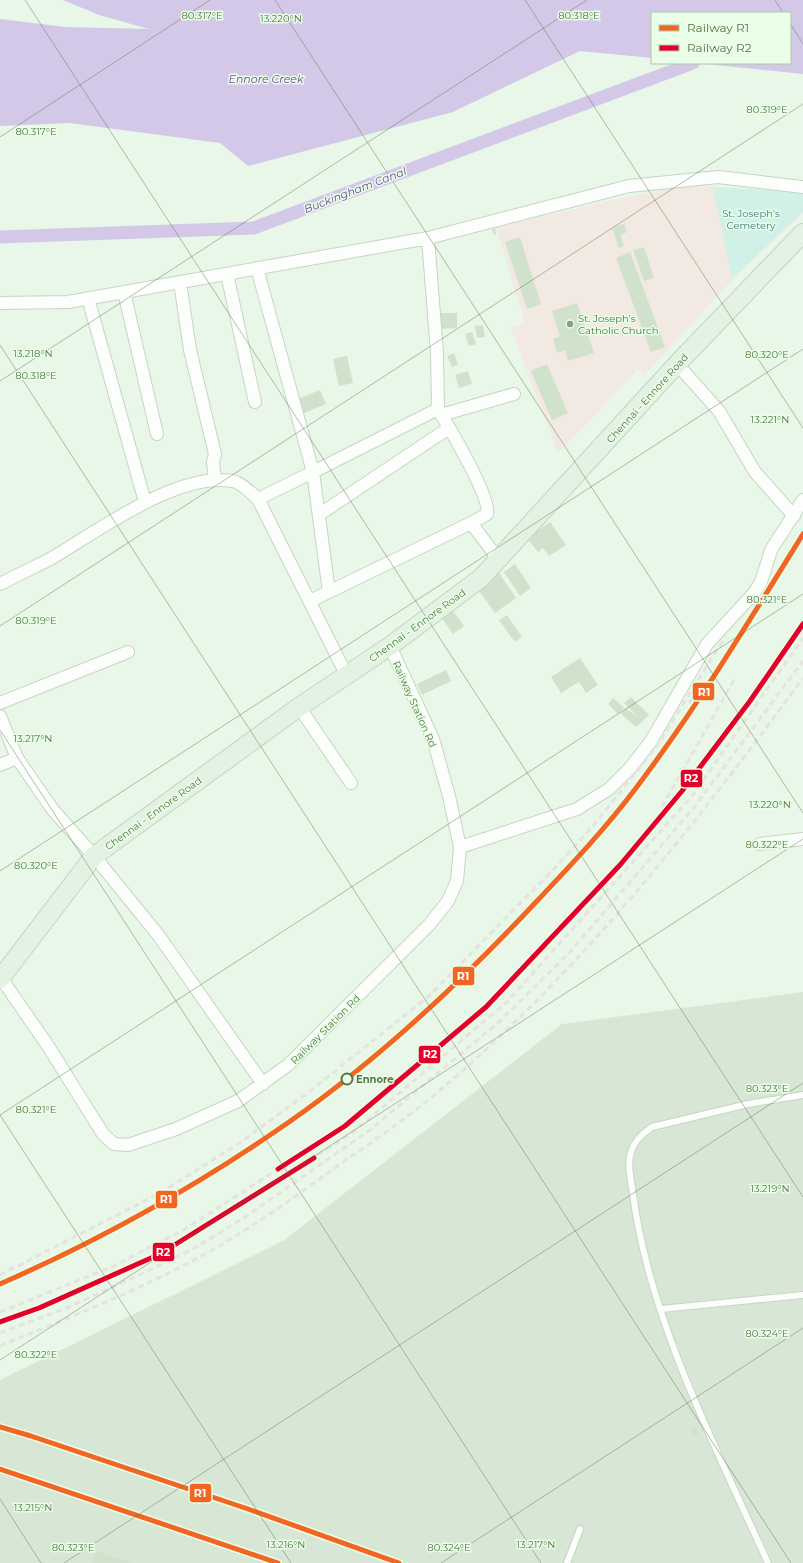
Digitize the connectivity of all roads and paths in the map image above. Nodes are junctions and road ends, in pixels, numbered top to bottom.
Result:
1 (803, 187) edge
2 (803, 233) edge
3 (428, 238) junction
4 (257, 268) junction
5 (227, 274) junction
6 (180, 282) junction
7 (124, 292) junction
8 (88, 298) junction
9 (0, 303) edge
10 (677, 364) junction
11 (514, 394) dead end
12 (255, 402) dead end
13 (440, 412) junction
14 (449, 428) junction
15 (157, 434) dead end
16 (313, 472) junction
17 (215, 480) junction
18 (258, 499) junction
19 (803, 500) edge
20 (145, 502) junction
21 (320, 514) junction
22 (794, 516) junction
23 (471, 523) junction
24 (499, 560) junction
25 (0, 584) edge
26 (330, 592) junction
27 (310, 601) junction
28 (390, 646) junction
29 (128, 652) dead end
30 (346, 674) junction
31 (0, 703) edge
32 (299, 706) junction
33 (0, 716) edge
34 (17, 758) junction
35 (0, 764) edge
36 (351, 783) dead end
37 (803, 839) edge
38 (760, 844) dead end
39 (460, 846) junction
40 (94, 856) junction
41 (0, 978) edge
42 (263, 1084) junction
43 (803, 1095) edge
44 (803, 1295) edge
45 (661, 1309) junction
46 (580, 1529) dead end
47 (567, 1563) edge
48 (768, 1563) edge

1 - 3 street
2 - 10 main road, Chennai - Ennore Road
3 - 4 street
3 - 13 street
4 - 5 street
4 - 16 street
5 - 6 street
5 - 12 street
6 - 7 street
6 - 17 street
7 - 8 street
7 - 15 street
8 - 9 street
8 - 20 street
10 - 22 street
10 - 24 main road, Chennai - Ennore Road
11 - 13 street
13 - 14 street
13 - 16 street
14 - 21 street
14 - 23 street
16 - 18 street
16 - 21 street
17 - 18 street
17 - 20 street
18 - 27 street
19 - 22 street
20 - 25 street
21 - 26 street
22 - 39 street
23 - 24 street
23 - 26 street
24 - 28 main road, Chennai - Ennore Road
26 - 27 street
27 - 30 street
28 - 30 main road, Chennai - Ennore Road
28 - 39 street, Railway Station Rd
29 - 31 street
30 - 32 main road, Chennai - Ennore Road
32 - 36 street
32 - 40 main road, Chennai - Ennore Road
33 - 34 street
34 - 35 street
34 - 40 street
37 - 38 street
39 - 42 street, Railway Station Rd
40 - 41 main road, Chennai - Ennore Road
40 - 42 street
41 - 42 street, Railway Station Rd
43 - 45 lane
44 - 45 lane
45 - 48 lane
46 - 47 lane

